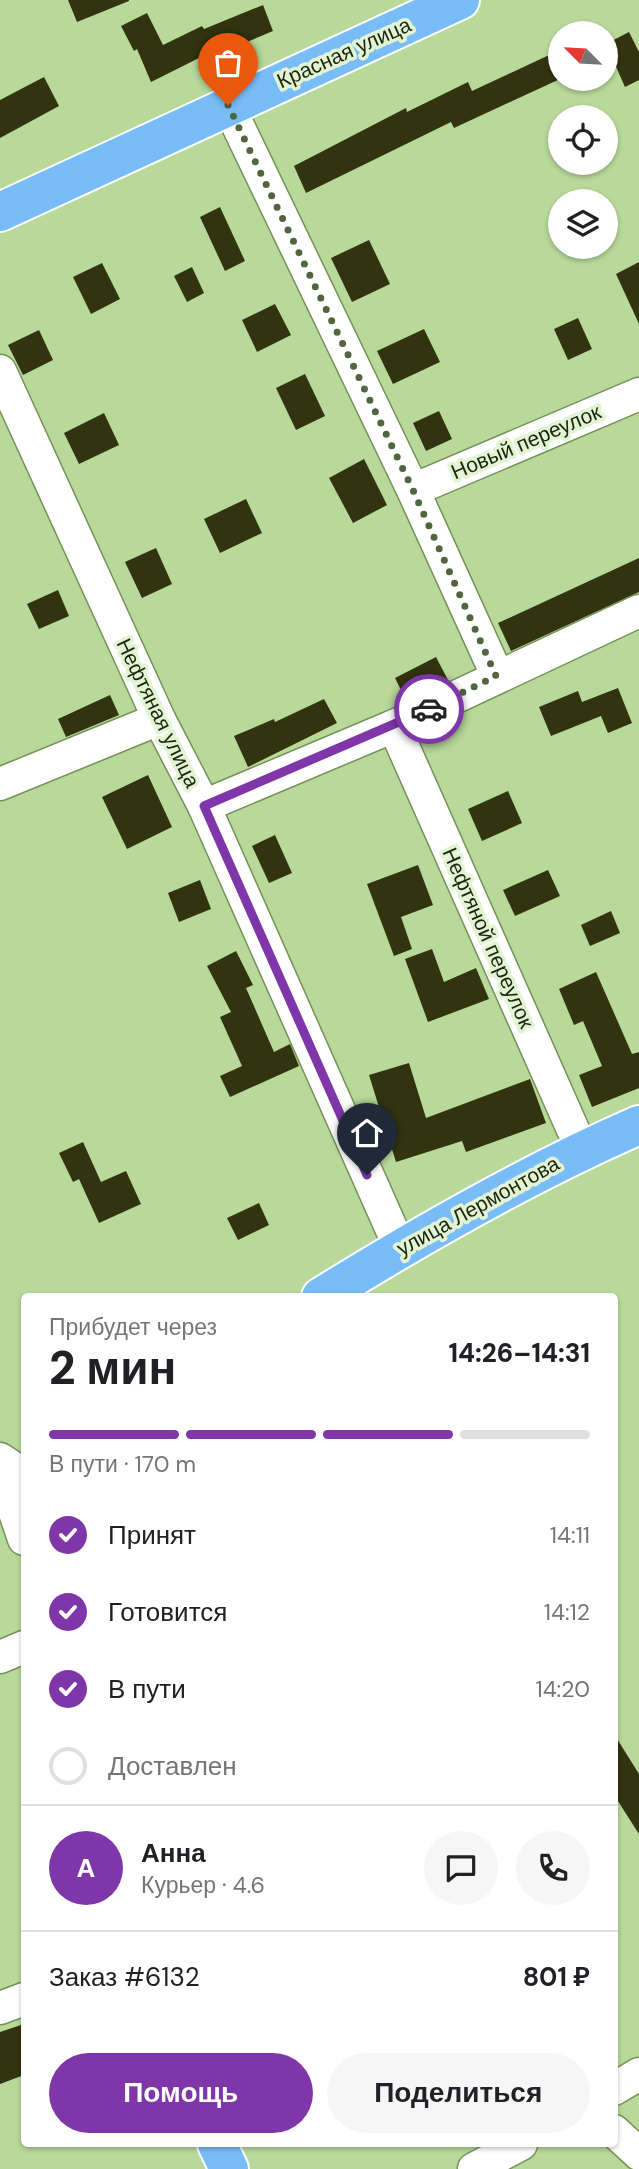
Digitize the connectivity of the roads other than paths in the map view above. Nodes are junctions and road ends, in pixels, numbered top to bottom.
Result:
1 (460, 0) edge
2 (228, 105) junction
3 (0, 212) edge
4 (0, 371) edge
5 (639, 394) edge
6 (413, 490) junction
7 (639, 611) edge
8 (496, 676) junction
9 (159, 719) junction
10 (394, 726) junction
11 (0, 784) edge
12 (204, 806) junction
13 (639, 1125) edge
14 (582, 1150) junction
15 (400, 1248) junction
16 (327, 1293) edge
17 (11, 1469) edge
18 (21, 1530) edge
19 (21, 1648) edge
20 (0, 1657) edge
21 (21, 1999) edge
22 (0, 2008) edge
23 (639, 2074) edge
24 (618, 2087) edge
25 (618, 2135) edge
26 (218, 2147) edge
27 (515, 2147) edge
28 (639, 2154) edge
29 (229, 2169) edge
30 (474, 2169) edge

1 - 2 main road, Красная улица
2 - 3 main road, Красная улица
2 - 6 street
4 - 9 street, Нефтяная улица
5 - 6 street, Новый переулок
6 - 8 street
7 - 8 street
8 - 10 street
9 - 11 street
9 - 12 street, Нефтяная улица
10 - 12 street
10 - 14 street, Нефтяной переулок
12 - 15 street, Нефтяная улица
13 - 14 main road, улица Лермонтова
14 - 15 main road, улица Лермонтова
15 - 16 main road, улица Лермонтова
17 - 18 street
19 - 20 street
21 - 22 street
23 - 24 street
25 - 28 street
26 - 29 main road
27 - 30 street

